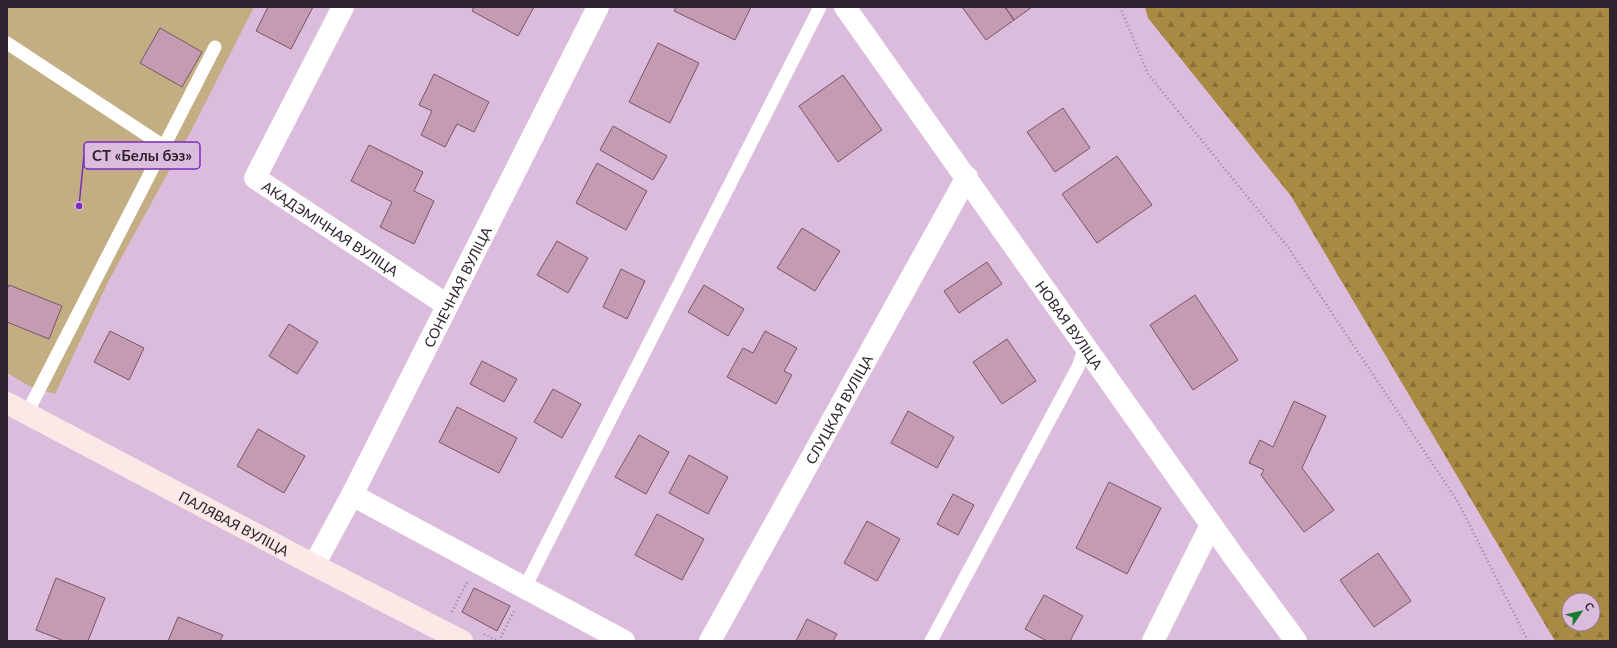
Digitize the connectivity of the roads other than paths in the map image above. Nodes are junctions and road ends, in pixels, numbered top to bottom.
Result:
1 (343, 7) edge
2 (598, 7) edge
3 (820, 7) edge
4 (845, 7) edge
5 (7, 43) edge
6 (215, 47) dead end
7 (164, 147) junction
8 (967, 177) junction
9 (447, 306) junction
10 (1085, 347) junction
11 (7, 403) edge
12 (27, 413) junction
13 (352, 495) junction
14 (1211, 525) junction
15 (314, 565) junction
16 (524, 589) junction
17 (462, 641) edge
18 (624, 641) edge
19 (710, 641) edge
20 (931, 641) edge
21 (1153, 641) edge
22 (1296, 641) edge

1 - 9 street, АКАДЭМІЧНАЯ ВУЛІЦА
2 - 9 street, СОНЕЧНАЯ ВУЛІЦА
3 - 16 lane
4 - 8 street, НОВАЯ ВУЛІЦА
5 - 7 lane
6 - 7 lane
7 - 12 lane
8 - 10 street, НОВАЯ ВУЛІЦА
8 - 19 street, СЛУЦКАЯ ВУЛІЦА
9 - 13 street, СОНЕЧНАЯ ВУЛІЦА
10 - 14 street, НОВАЯ ВУЛІЦА
10 - 20 lane
11 - 12 street, ПАЛЯВАЯ ВУЛІЦА
12 - 15 street, ПАЛЯВАЯ ВУЛІЦА
13 - 15 street, СОНЕЧНАЯ ВУЛІЦА
13 - 16 street
14 - 21 street
14 - 22 street, НОВАЯ ВУЛІЦА
15 - 17 street, ПАЛЯВАЯ ВУЛІЦА
16 - 18 street

